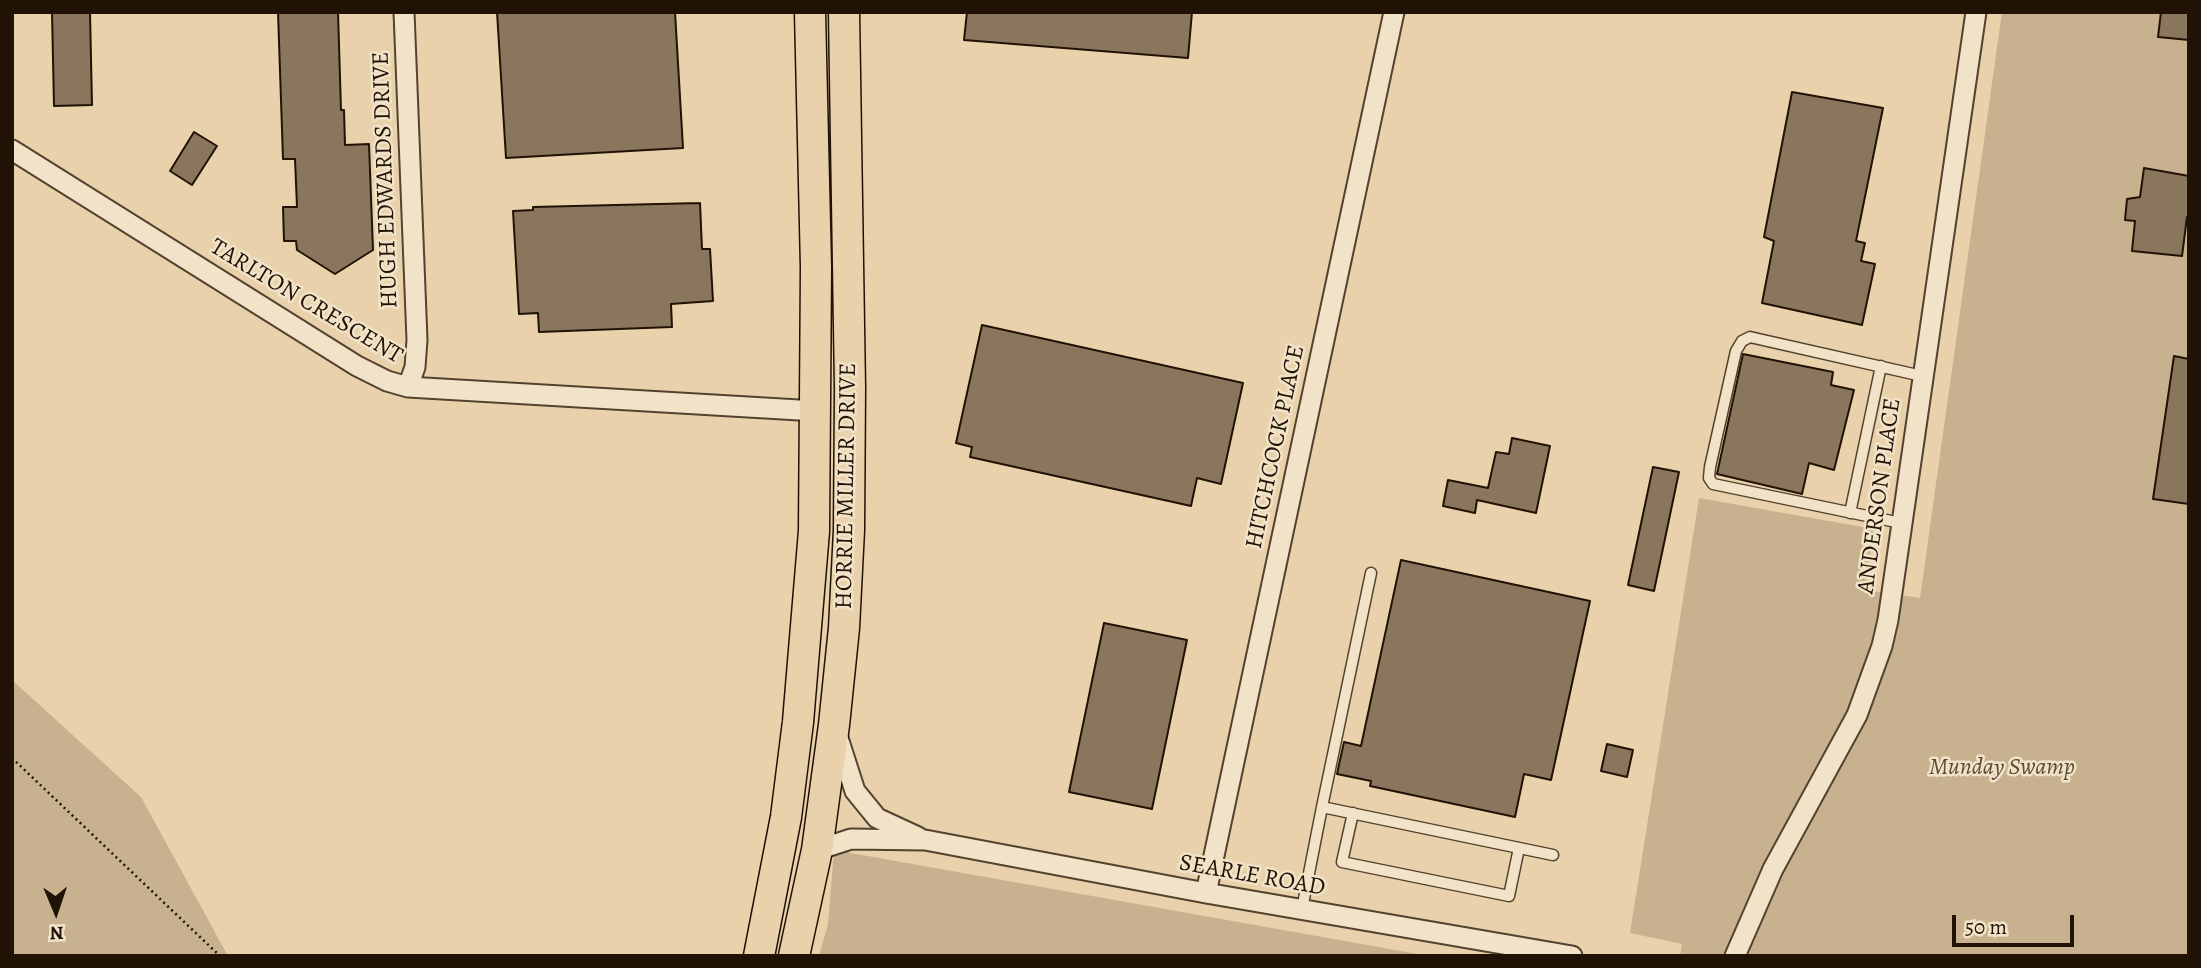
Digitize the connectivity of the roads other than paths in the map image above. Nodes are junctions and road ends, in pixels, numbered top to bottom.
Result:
1 (404, 12) edge
2 (810, 12) edge
3 (844, 12) edge
4 (1394, 12) edge
5 (1976, 12) edge
6 (12, 150) edge
7 (1881, 366) junction
8 (1922, 376) junction
9 (408, 387) junction
10 (816, 411) junction
11 (1850, 513) junction
12 (1900, 523) junction
13 (1371, 573) dead end
14 (834, 725) junction
15 (1322, 807) junction
16 (1353, 813) junction
17 (925, 840) junction
18 (1519, 848) junction
19 (817, 850) junction
20 (1553, 855) dead end
21 (1206, 893) junction
22 (1302, 909) junction
23 (759, 956) edge
24 (794, 956) edge
25 (1572, 956) edge
26 (1735, 956) edge

1 - 9 street, HUGH EDWARDS DRIVE
2 - 10 main road, HORRIE MILLER DRIVE
3 - 14 main road, HORRIE MILLER DRIVE
4 - 21 street, HITCHCOCK PLACE
5 - 8 street, ANDERSON PLACE
6 - 9 street, TARLTON CRESCENT
7 - 8 lane
7 - 11 lane
7 - 11 lane
8 - 12 street, ANDERSON PLACE
9 - 10 street, TARLTON CRESCENT
10 - 23 main road, HORRIE MILLER DRIVE
11 - 12 lane
12 - 26 street, ANDERSON PLACE
13 - 15 lane
14 - 17 street, SEARLE ROAD
14 - 19 main road, HORRIE MILLER DRIVE
15 - 16 lane
15 - 22 lane
16 - 18 lane
16 - 18 lane
17 - 19 street, SEARLE ROAD
17 - 21 street, SEARLE ROAD
18 - 20 lane
19 - 24 main road, HORRIE MILLER DRIVE
21 - 22 street, SEARLE ROAD
22 - 25 street, SEARLE ROAD

